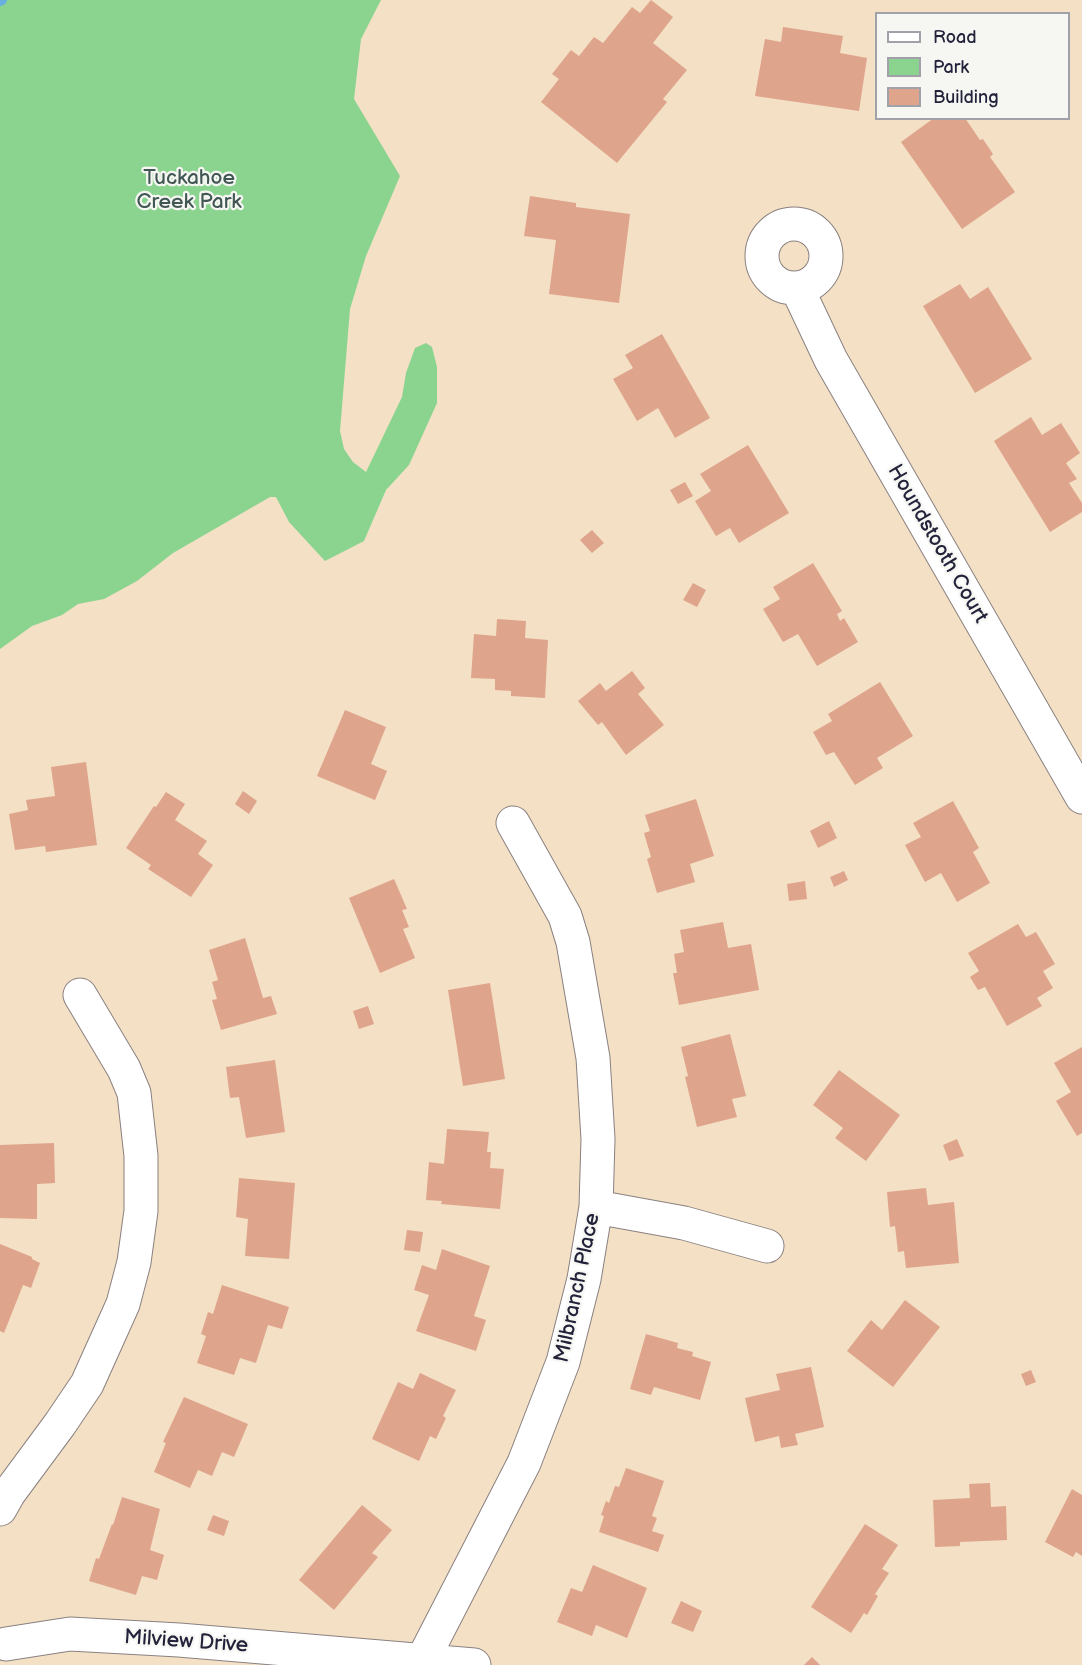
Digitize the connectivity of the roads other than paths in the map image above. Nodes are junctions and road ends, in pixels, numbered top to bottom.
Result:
1 (797, 288) dead end
2 (1082, 797) edge
3 (513, 824) dead end
4 (80, 995) dead end
5 (596, 1207) junction
6 (767, 1246) dead end
7 (0, 1509) edge
8 (3, 1644) edge
9 (421, 1663) edge
10 (45, 1665) edge
11 (474, 1665) edge

1 - 2 street, Houndstooth Court
3 - 5 street, Milbranch Place
4 - 7 street
5 - 6 street
5 - 9 street, Milbranch Place
8 - 9 street, Milview Drive
8 - 10 street, Milview Drive
9 - 11 street, Milview Drive

